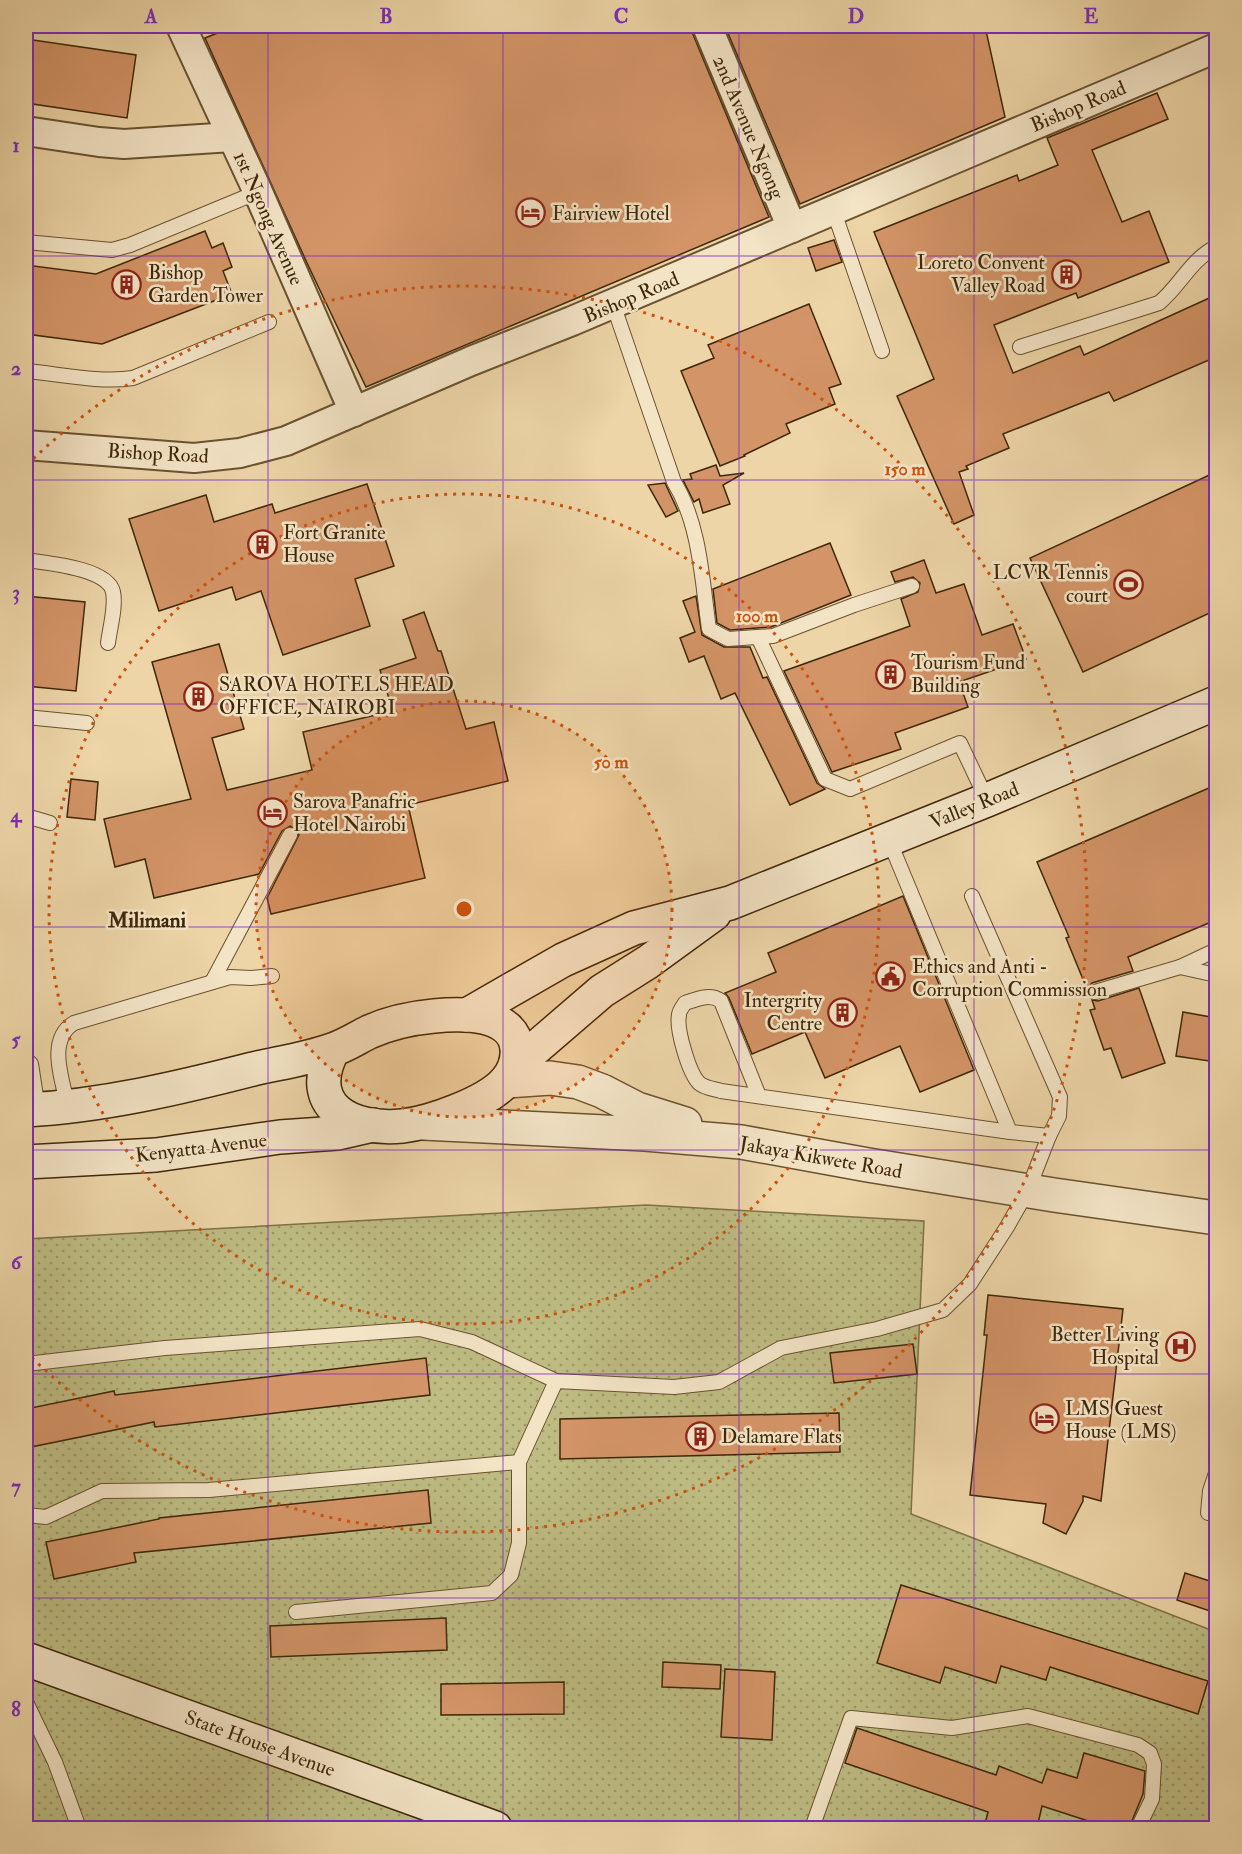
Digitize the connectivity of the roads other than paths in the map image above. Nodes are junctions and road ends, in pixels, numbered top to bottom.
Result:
1 (181, 26) edge
2 (707, 26) edge
3 (1209, 26) edge
4 (1216, 46) edge
5 (26, 131) edge
6 (232, 137) junction
7 (258, 192) junction
8 (833, 209) junction
9 (792, 228) junction
10 (26, 242) edge
11 (1216, 247) edge
12 (613, 304) junction
13 (269, 322) dead end
14 (1020, 347) dead end
15 (882, 351) dead end
16 (26, 370) edge
17 (354, 412) junction
18 (26, 445) edge
19 (26, 560) edge
20 (912, 586) dead end
21 (758, 637) junction
22 (108, 643) dead end
23 (1216, 703) edge
24 (26, 717) edge
25 (87, 723) dead end
26 (987, 800) junction
27 (26, 816) edge
28 (50, 823) dead end
29 (290, 835) dead end
30 (889, 840) junction
31 (972, 896) dead end
32 (730, 903) junction
33 (1216, 950) edge
34 (1180, 967) junction
35 (1216, 975) edge
36 (272, 976) dead end
37 (212, 982) junction
38 (1095, 992) dead end
39 (467, 1015) junction
40 (333, 1050) junction
41 (26, 1059) edge
42 (511, 1073) junction
43 (759, 1096) junction
44 (44, 1109) edge
45 (423, 1123) junction
46 (375, 1125) junction
47 (1010, 1132) junction
48 (1049, 1136) junction
49 (741, 1142) junction
50 (26, 1162) edge
51 (1028, 1190) junction
52 (1216, 1218) edge
53 (26, 1364) edge
54 (556, 1381) junction
55 (519, 1462) junction
56 (1216, 1473) edge
57 (1208, 1513) dead end
58 (26, 1515) edge
59 (296, 1612) dead end
60 (26, 1659) edge
61 (26, 1702) edge
62 (474, 1825) edge
63 (79, 1828) edge
64 (812, 1828) edge
65 (1138, 1828) edge

1 - 6 street, 1st Ngong Avenue
2 - 9 street, 2nd Avenue Ngong
3 - 4 street
4 - 8 street, Bishop Road
5 - 6 street
6 - 7 street, 1st Ngong Avenue
7 - 10 lane
7 - 17 street, 1st Ngong Avenue
8 - 9 street, Bishop Road
8 - 15 lane
9 - 12 street, Bishop Road
11 - 14 lane
12 - 17 street, Bishop Road
12 - 21 lane
13 - 16 lane
17 - 18 street, Bishop Road
19 - 22 lane
20 - 21 lane
21 - 26 lane
23 - 26 main road, Valley Road
24 - 25 lane
26 - 30 main road, Valley Road
27 - 28 lane
29 - 37 lane
30 - 32 main road, Valley Road
30 - 47 lane
31 - 48 lane
32 - 39 main road, Valley Road
32 - 42 main road, Valley Road
33 - 34 lane
34 - 35 lane
34 - 38 lane
36 - 37 lane
37 - 44 lane
39 - 40 main road
39 - 42 main road
40 - 44 main road
40 - 46 main road
41 - 44 lane
42 - 45 main road, Valley Road
42 - 49 main road
43 - 43 lane
43 - 47 lane
45 - 46 main road
45 - 49 main road, Jakaya Kikwete Road
46 - 50 main road, Kenyatta Avenue
47 - 48 lane
48 - 51 lane
49 - 51 main road, Jakaya Kikwete Road
51 - 52 main road, Jakaya Kikwete Road
51 - 54 lane
53 - 54 lane
54 - 55 lane
55 - 58 lane
55 - 59 lane
56 - 57 lane
60 - 62 main road, State House Avenue
61 - 63 lane
64 - 65 lane

